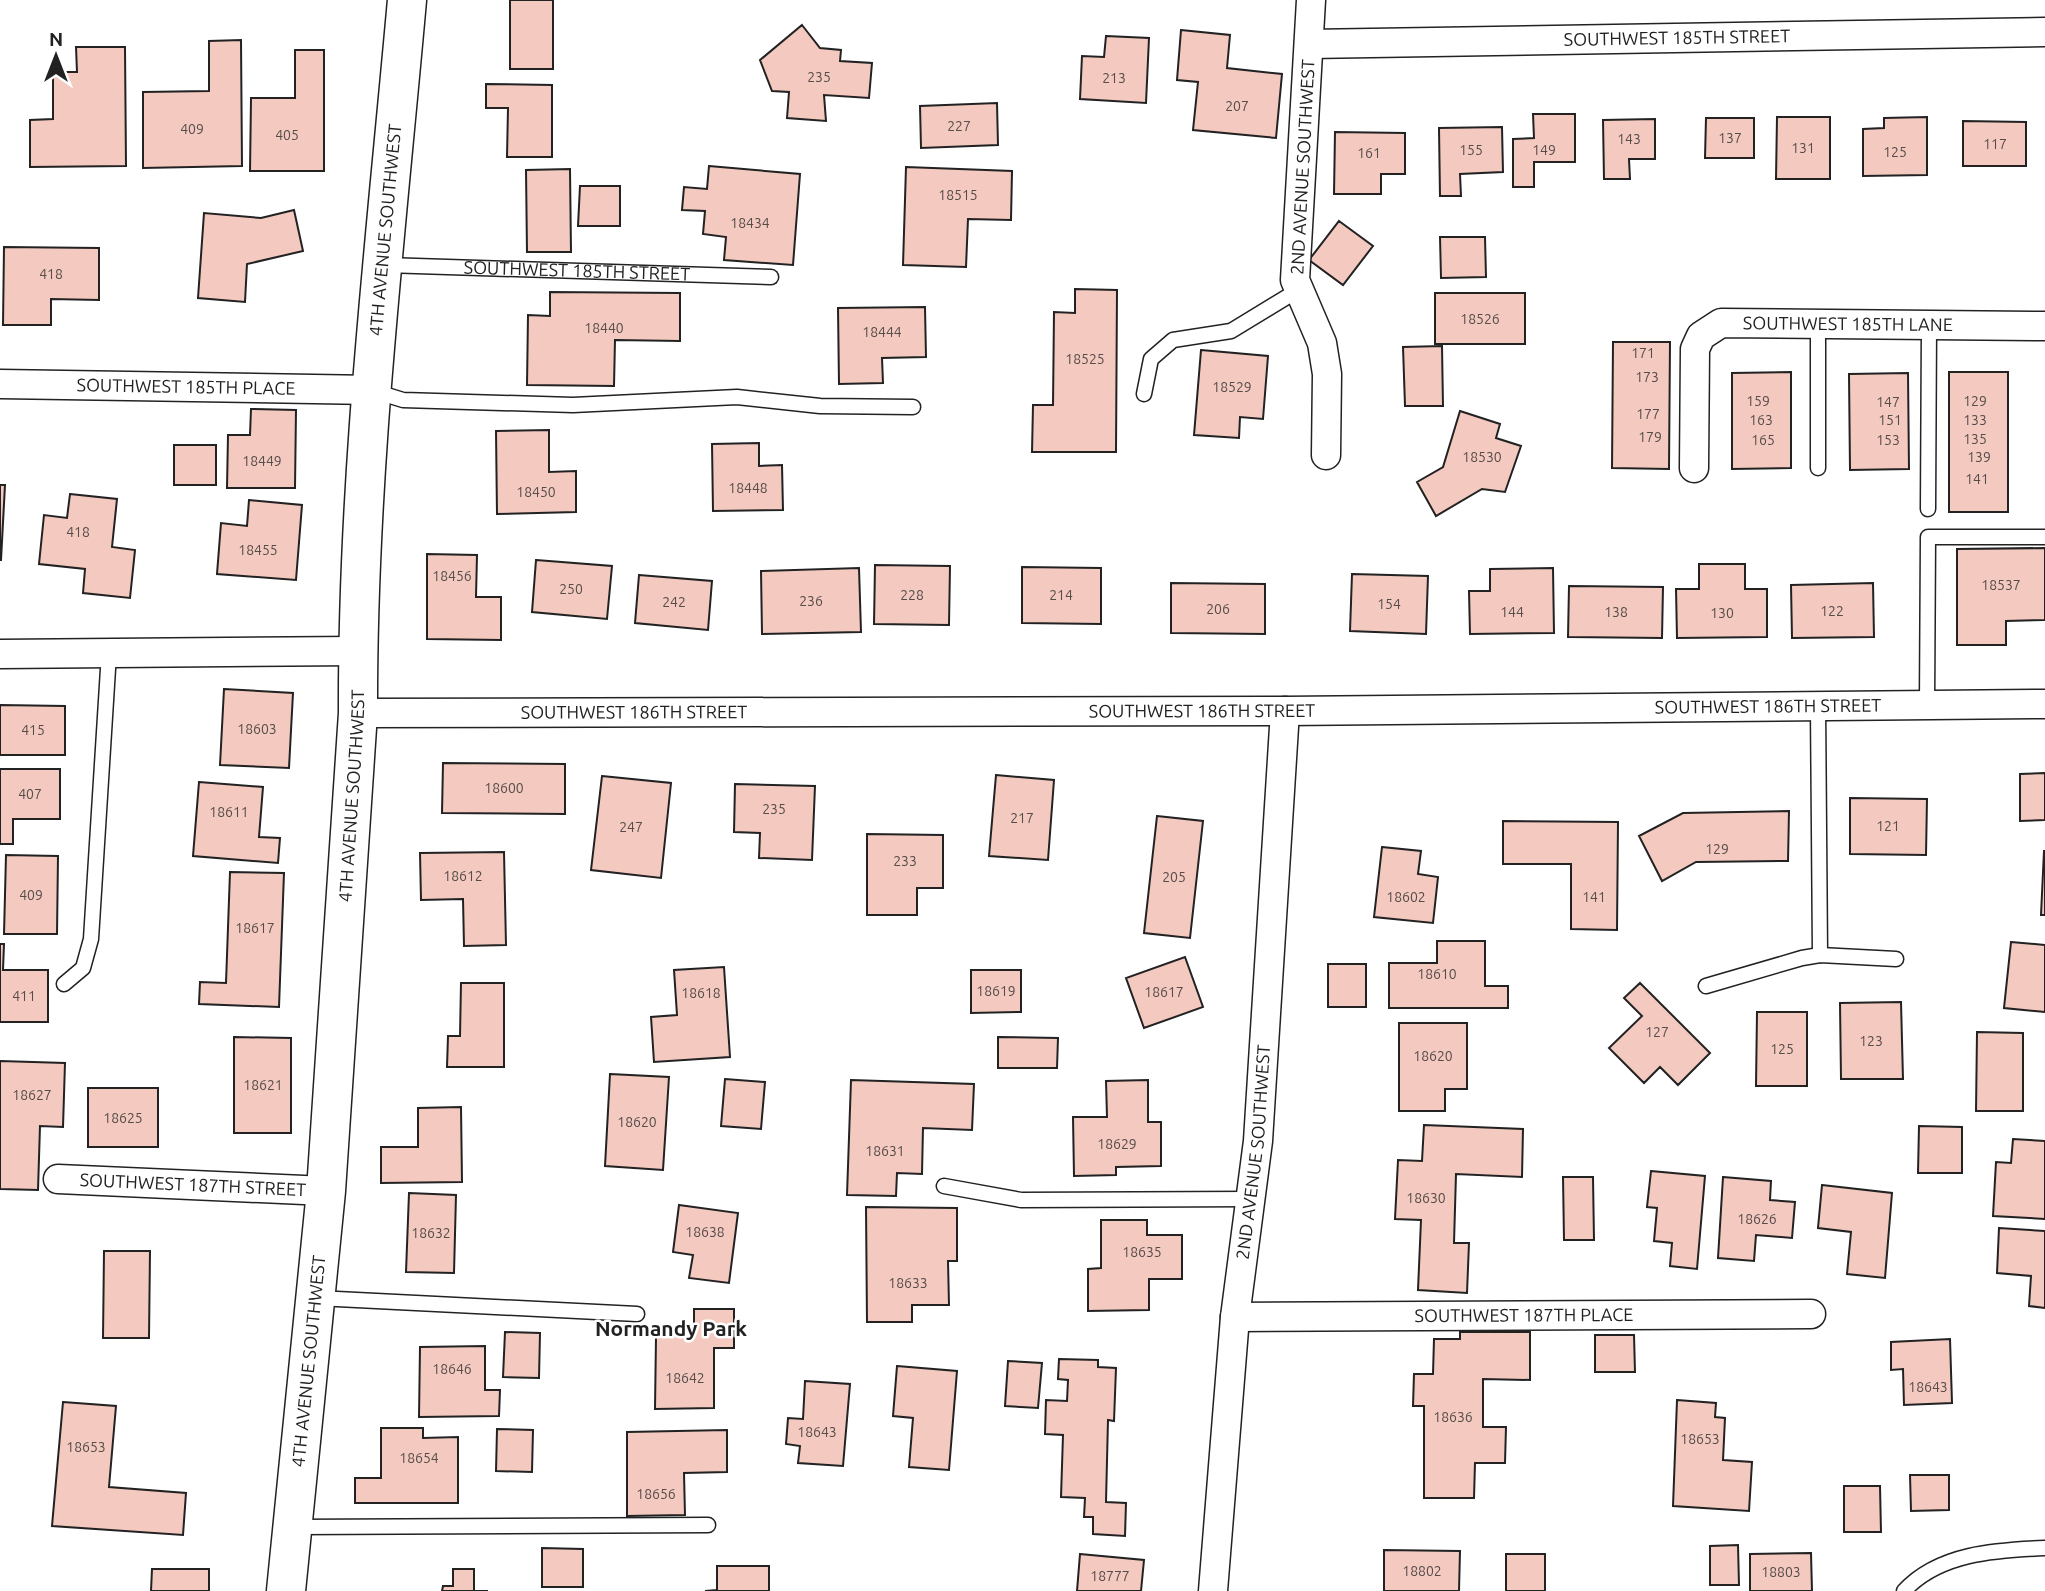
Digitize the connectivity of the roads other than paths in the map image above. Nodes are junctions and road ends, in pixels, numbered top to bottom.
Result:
1 (407, 0) edge
2 (1311, 0) edge
3 (2045, 32) edge
4 (1309, 44) junction
5 (384, 265) junction
6 (771, 276) dead end
7 (1300, 289) junction
8 (1818, 324) junction
9 (1930, 325) junction
10 (2045, 326) edge
11 (0, 384) edge
12 (373, 390) junction
13 (1144, 394) dead end
14 (913, 407) dead end
15 (1326, 455) dead end
16 (1694, 468) dead end
17 (1818, 468) dead end
18 (1928, 509) dead end
19 (2045, 537) edge
20 (358, 651) junction
21 (109, 653) junction
22 (0, 654) edge
23 (2045, 704) edge
24 (1927, 705) junction
25 (1818, 706) junction
26 (1284, 711) junction
27 (358, 713) junction
28 (1820, 956) junction
29 (1896, 958) dead end
30 (64, 984) dead end
31 (1706, 986) dead end
32 (58, 1179) dead end
33 (944, 1186) dead end
34 (326, 1191) junction
35 (1251, 1199) junction
36 (315, 1298) junction
37 (637, 1314) dead end
38 (1811, 1314) dead end
39 (1235, 1317) junction
40 (709, 1525) dead end
41 (292, 1527) junction
42 (2045, 1548) edge
43 (286, 1591) edge
44 (1213, 1591) edge
45 (1904, 1591) edge

1 - 5 street, 4TH AVENUE SOUTHWEST
2 - 4 street, 2ND AVENUE SOUTHWEST
3 - 4 street, SOUTHWEST 185TH STREET
4 - 7 street, 2ND AVENUE SOUTHWEST
5 - 6 lane, SOUTHWEST 185TH STREET
5 - 12 street, 4TH AVENUE SOUTHWEST
7 - 13 lane
7 - 15 street, 2ND AVENUE SOUTHWEST
8 - 9 street, SOUTHWEST 185TH LANE
8 - 16 street, SOUTHWEST 185TH LANE
8 - 17 lane
9 - 10 street, SOUTHWEST 185TH LANE
9 - 18 lane
11 - 12 street, SOUTHWEST 185TH PLACE
12 - 14 lane
12 - 20 street, 4TH AVENUE SOUTHWEST
19 - 24 lane
20 - 21 street
20 - 27 street, 4TH AVENUE SOUTHWEST
21 - 22 street
21 - 30 lane
23 - 24 street, SOUTHWEST 186TH STREET
24 - 25 street, SOUTHWEST 186TH STREET
25 - 26 street, SOUTHWEST 186TH STREET
25 - 28 lane
26 - 27 street, SOUTHWEST 186TH STREET
26 - 35 street, 2ND AVENUE SOUTHWEST
27 - 34 street, 4TH AVENUE SOUTHWEST
28 - 29 lane
28 - 31 lane
32 - 34 street, SOUTHWEST 187TH STREET
33 - 35 lane
34 - 36 street, 4TH AVENUE SOUTHWEST
35 - 39 street, 2ND AVENUE SOUTHWEST
36 - 37 lane
36 - 41 street, 4TH AVENUE SOUTHWEST
38 - 39 street, SOUTHWEST 187TH PLACE
39 - 44 street, 2ND AVENUE SOUTHWEST
40 - 41 lane
41 - 43 street, 4TH AVENUE SOUTHWEST
42 - 45 lane

